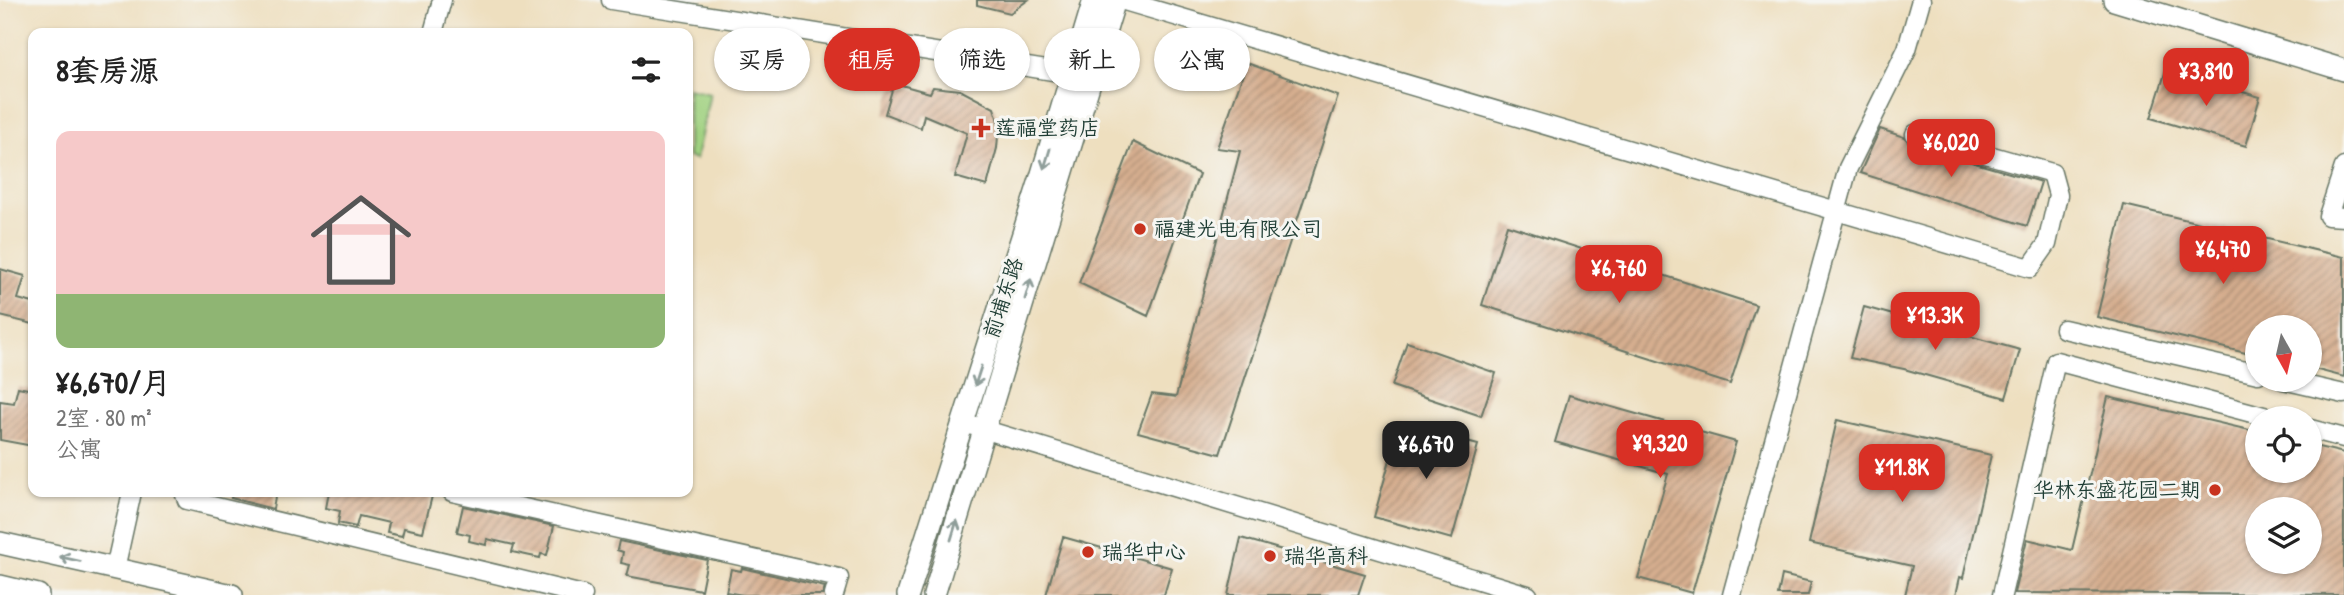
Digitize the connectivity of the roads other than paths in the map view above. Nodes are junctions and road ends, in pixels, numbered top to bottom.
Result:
1 (442, 0) edge
2 (611, 0) edge
3 (1094, 0) edge
4 (1115, 0) edge
5 (1121, 0) edge
6 (1921, 0) edge
7 (2114, 0) edge
8 (434, 28) edge
9 (1090, 28) edge
10 (1103, 28) edge
11 (1044, 69) edge
12 (2344, 70) edge
13 (1077, 91) edge
14 (1078, 91) edge
15 (1915, 134) dead end
16 (2344, 167) edge
17 (1837, 211) junction
18 (2344, 217) edge
19 (2064, 329) dead end
20 (2245, 371) edge
21 (2322, 389) edge
22 (2344, 394) edge
23 (2245, 411) edge
24 (963, 424) junction
25 (985, 430) junction
26 (2322, 432) edge
27 (2344, 438) edge
28 (131, 497) edge
29 (186, 497) edge
30 (474, 497) edge
31 (0, 543) edge
32 (115, 569) junction
33 (0, 586) edge
34 (38, 595) edge
35 (232, 595) edge
36 (583, 595) edge
37 (834, 595) edge
38 (908, 595) edge
39 (934, 595) edge
40 (1528, 595) edge
41 (1732, 595) edge
42 (2003, 595) edge

1 - 8 street
2 - 11 street
3 - 9 main road, 前埔东路
4 - 10 main road, 前埔东路
5 - 17 street
6 - 17 street
7 - 12 main road
13 -> 24 main road, 前埔东路
25 -> 14 main road, 前埔东路
15 - 17 street
16 - 18 street
17 - 41 street
19 - 20 street
21 - 22 street
23 - 42 street
24 - 25 street
24 - 38 main road, 前埔东路
39 -> 25 main road, 前埔东路
25 - 40 street
26 - 27 street
28 - 32 street
29 - 36 street
30 - 37 street
32 -> 31 main road
32 - 35 main road
33 - 34 main road

